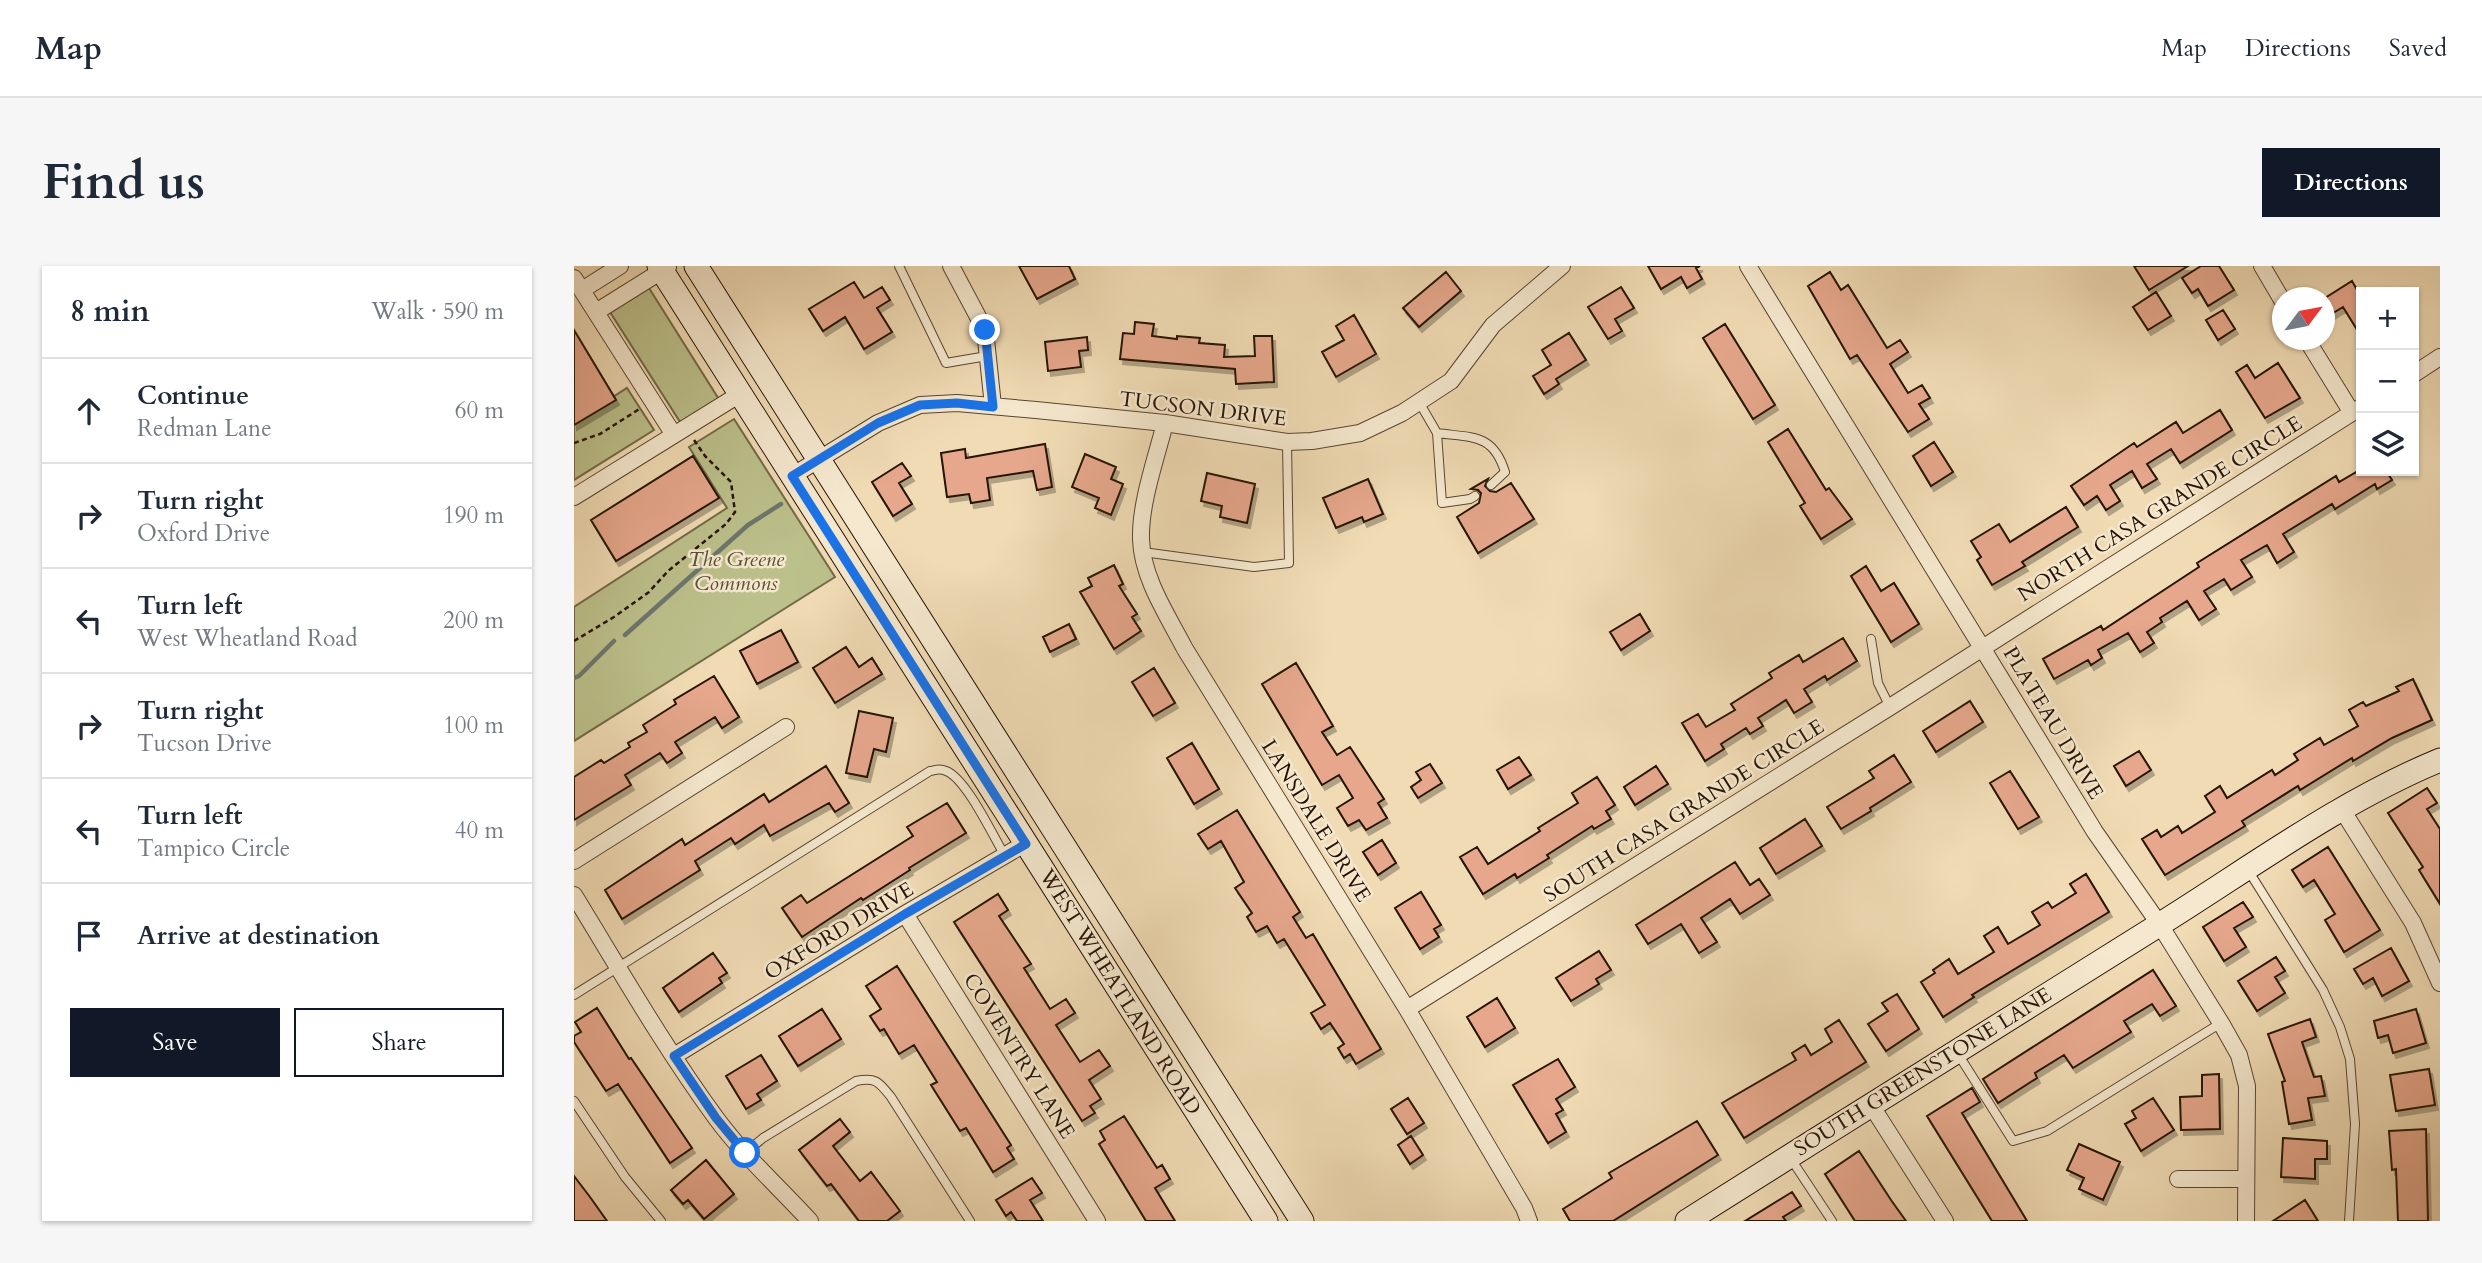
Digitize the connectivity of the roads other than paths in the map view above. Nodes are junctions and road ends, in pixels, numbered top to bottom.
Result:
1 (620, 266) edge
2 (696, 266) edge
3 (899, 266) edge
4 (951, 266) edge
5 (1562, 266) edge
6 (1748, 266) edge
7 (2262, 266) edge
8 (663, 268) edge
9 (578, 284) edge
10 (2275, 287) edge
11 (596, 312) junction
12 (2314, 350) edge
13 (988, 356) junction
14 (2440, 357) edge
15 (2419, 371) edge
16 (740, 394) junction
17 (1419, 402) junction
18 (993, 407) junction
19 (2356, 409) edge
20 (2356, 411) edge
21 (1165, 423) junction
22 (680, 431) junction
23 (1437, 433) junction
24 (1287, 442) junction
25 (819, 459) junction
26 (792, 476) junction
27 (1491, 485) dead end
28 (574, 496) edge
29 (1475, 496) dead end
30 (1143, 552) junction
31 (1871, 639) dead end
32 (1982, 647) junction
33 (1890, 707) junction
34 (786, 727) dead end
35 (2440, 760) edge
36 (2341, 808) junction
37 (1026, 844) junction
38 (1005, 856) junction
39 (574, 861) edge
40 (2248, 870) junction
41 (574, 895) edge
42 (905, 914) junction
43 (2160, 925) junction
44 (618, 966) junction
45 (2440, 983) edge
46 (574, 995) edge
47 (1407, 1009) junction
48 (2221, 1023) junction
49 (1956, 1051) junction
50 (674, 1056) junction
51 (574, 1101) edge
52 (1871, 1105) junction
53 (745, 1153) junction
54 (1790, 1156) junction
55 (2245, 1179) junction
56 (2178, 1180) dead end
57 (1702, 1217) edge
58 (661, 1221) edge
59 (810, 1221) edge
60 (970, 1221) edge
61 (1097, 1221) edge
62 (1266, 1221) edge
63 (1302, 1221) edge
64 (1529, 1221) edge
65 (1832, 1221) edge
66 (1945, 1221) edge
67 (2246, 1221) edge
68 (2349, 1221) edge

1 - 9 street
2 - 25 main road, WEST WHEATLAND ROAD
3 - 13 lane
4 - 13 street
5 - 17 street, TUCSON DRIVE
6 - 32 street, PLATEAU DRIVE
7 - 10 street
8 - 11 street
8 - 16 main road, WEST WHEATLAND ROAD
9 - 11 street
11 - 22 street
12 - 19 street
13 - 18 street
14 - 15 street
16 - 22 street
16 - 26 main road, WEST WHEATLAND ROAD
17 - 23 lane
17 - 24 street, TUCSON DRIVE
18 - 21 street, TUCSON DRIVE
18 - 25 street, TUCSON DRIVE
20 - 32 street, NORTH CASA GRANDE CIRCLE
21 - 24 street, TUCSON DRIVE
21 - 30 street, LANSDALE DRIVE
22 - 28 street
23 - 27 lane
23 - 29 lane
24 - 30 lane
25 - 26 street, TUCSON DRIVE
25 - 63 main road, WEST WHEATLAND ROAD
26 - 37 main road, WEST WHEATLAND ROAD
30 - 47 street, LANSDALE DRIVE
31 - 33 lane
32 - 33 street, SOUTH CASA GRANDE CIRCLE
32 - 43 street, PLATEAU DRIVE
33 - 47 street, SOUTH CASA GRANDE CIRCLE
34 - 39 street
35 - 36 main road, SOUTH GREENSTONE LANE
36 - 40 main road, SOUTH GREENSTONE LANE
36 - 45 street
37 - 38 street, OXFORD DRIVE
37 - 62 main road, WEST WHEATLAND ROAD
38 - 42 street, OXFORD DRIVE
38 - 44 lane
40 - 43 main road, SOUTH GREENSTONE LANE
40 - 68 lane
41 - 44 street
42 - 50 street, OXFORD DRIVE
42 - 61 street, COVENTRY LANE
43 - 48 street, PLATEAU DRIVE
43 - 49 main road, SOUTH GREENSTONE LANE
44 - 46 lane
44 - 50 street
47 - 64 street, LANSDALE DRIVE
48 - 49 lane
48 - 55 street, PLATEAU DRIVE
49 - 52 main road, SOUTH GREENSTONE LANE
50 - 53 street
51 - 58 lane
52 - 54 main road, SOUTH GREENSTONE LANE
52 - 66 street
53 - 59 street
53 - 60 lane
54 - 57 main road, SOUTH GREENSTONE LANE
54 - 65 lane
55 - 56 street
55 - 67 street, PLATEAU DRIVE

